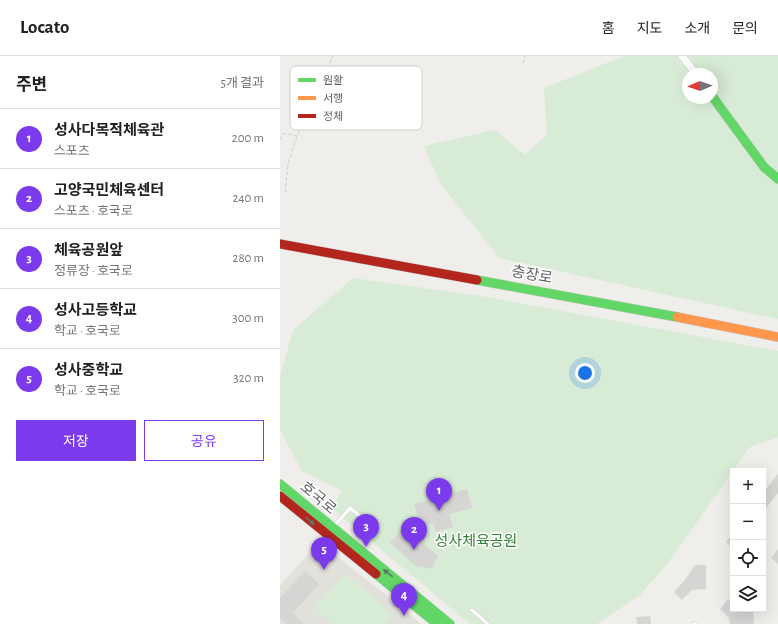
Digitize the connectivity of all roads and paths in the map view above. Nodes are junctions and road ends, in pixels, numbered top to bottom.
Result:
1 (333, 56) edge
2 (525, 56) edge
3 (682, 56) edge
4 (523, 63) dead end
5 (328, 66) edge
6 (691, 68) edge
7 (718, 104) edge
8 (300, 130) edge
9 (297, 136) junction
10 (280, 140) edge
11 (778, 179) edge
12 (285, 193) dead end
13 (280, 244) edge
14 (778, 336) edge
15 (280, 484) edge
16 (280, 496) edge
17 (378, 530) dead end
18 (331, 532) junction
19 (472, 610) dead end
20 (437, 624) edge
21 (450, 624) edge
22 (488, 624) edge

1 - 5 path
2 - 4 path
3 - 6 street
7 - 11 main road
8 - 9 path
9 - 10 path
9 - 12 path
13 - 14 main road, 충장로
15 - 18 main road, 호국로
16 -> 18 main road, 호국로
17 - 18 lane
18 - 20 main road, 호국로
21 -> 18 main road, 호국로
19 - 22 lane

